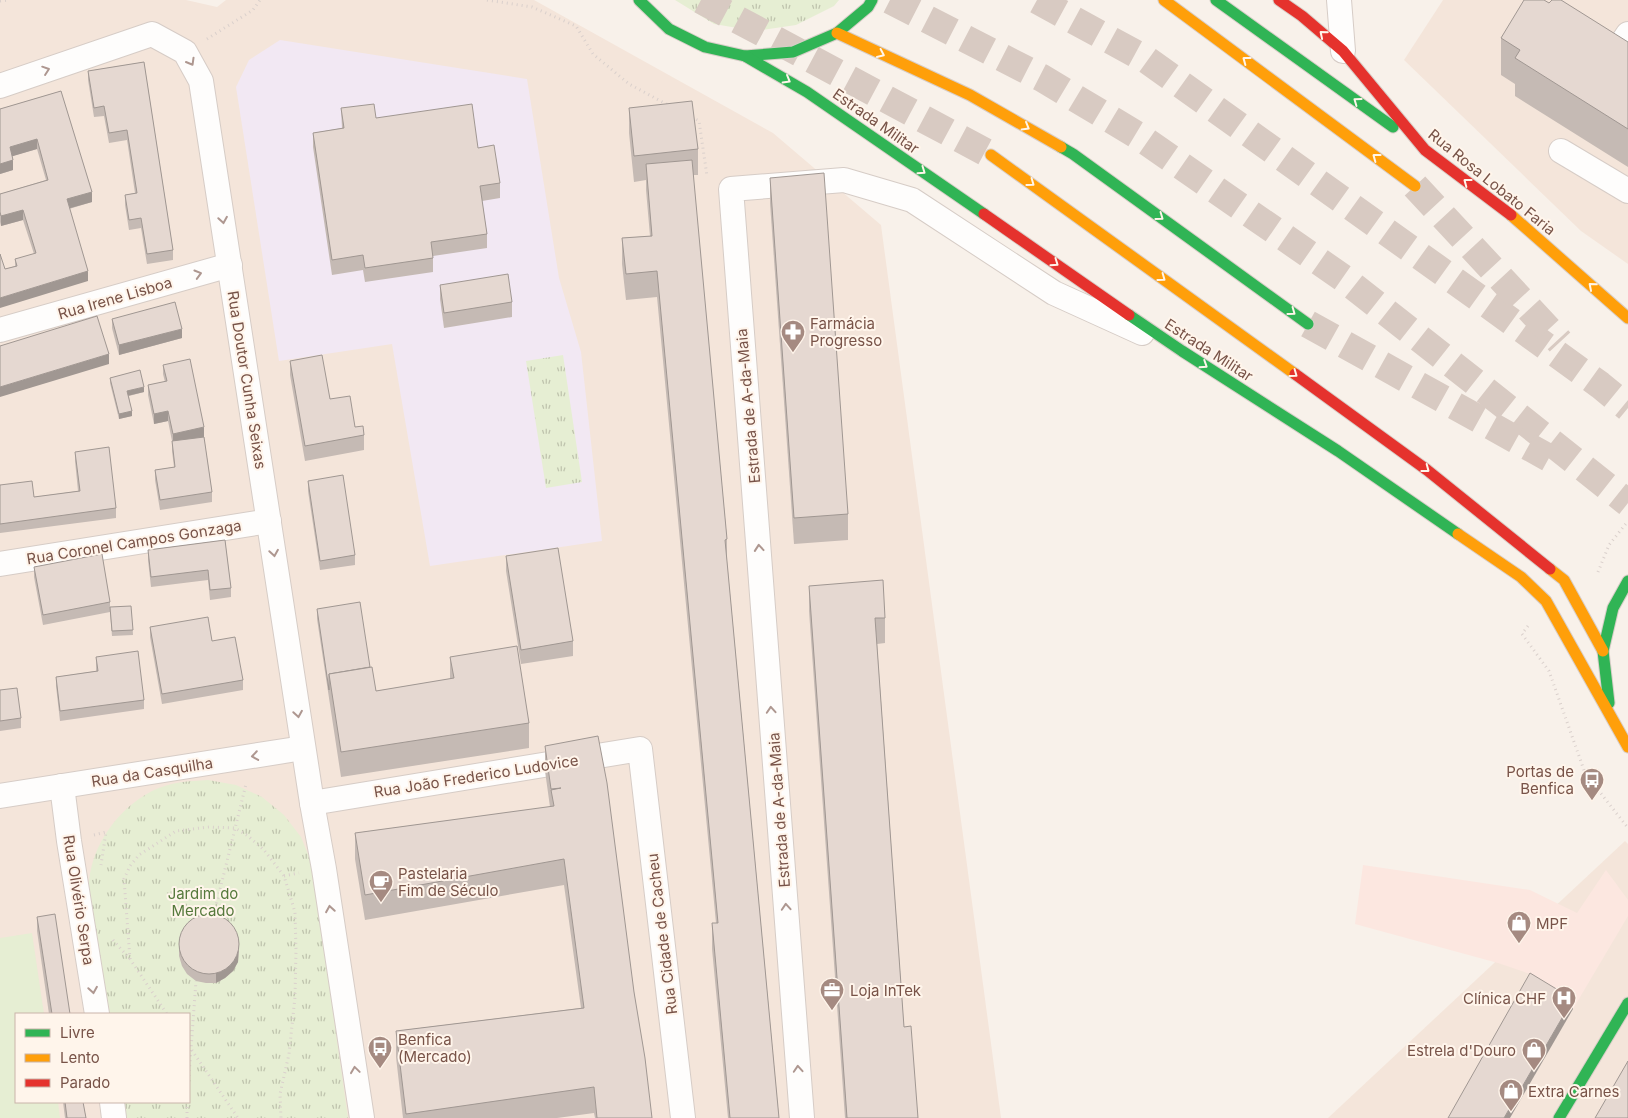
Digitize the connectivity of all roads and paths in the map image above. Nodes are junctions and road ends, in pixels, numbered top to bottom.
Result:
1 (9, 0) edge
2 (260, 0) edge
3 (487, 0) edge
4 (639, 0) edge
5 (872, 0) edge
6 (1164, 0) edge
7 (1216, 0) edge
8 (1278, 0) edge
9 (1339, 0) edge
10 (0, 1) edge
11 (837, 33) junction
12 (1628, 34) edge
13 (185, 52) junction
14 (1343, 52) junction
15 (1628, 52) edge
16 (745, 56) junction
17 (0, 86) edge
18 (672, 107) edge
19 (690, 116) edge
20 (1425, 150) junction
21 (1561, 151) dead end
22 (991, 155) tunnel mouth
23 (1415, 186) tunnel mouth
24 (730, 188) junction
25 (1628, 191) edge
26 (230, 265) junction
27 (1628, 318) edge
28 (1308, 324) tunnel mouth
29 (0, 330) edge
30 (1182, 352) junction
31 (269, 521) junction
32 (1628, 521) edge
33 (0, 564) edge
34 (1597, 576) dead end
35 (1628, 581) edge
36 (1546, 601) junction
37 (1603, 651) junction
38 (1610, 715) junction
39 (303, 748) junction
40 (1628, 748) edge
41 (640, 749) joint
42 (252, 756) junction
43 (62, 786) junction
44 (0, 796) edge
45 (312, 803) junction
46 (235, 828) junction
47 (1628, 828) edge
48 (69, 841) junction
49 (101, 871) dead end
50 (211, 924) edge
51 (112, 939) dead end
52 (130, 959) junction
53 (196, 980) edge
54 (1628, 1003) edge
55 (97, 1013) edge
56 (166, 1013) edge
57 (190, 1048) edge
58 (112, 1103) edge
59 (187, 1103) edge
60 (114, 1118) edge
61 (187, 1118) edge
62 (238, 1118) edge
63 (281, 1118) edge
64 (362, 1118) edge
65 (683, 1118) edge
66 (802, 1118) edge
67 (1559, 1118) edge

1 - 10 path
2 - 13 path
3 - 18 path
4 - 16 main road
5 - 11 main road
23 -> 6 main road
20 -> 7 main road
14 -> 8 main road, Rua Rosa Lobato Faria
9 - 14 street
11 - 16 main road
11 -> 28 main road
12 - 15 street
17 -> 13 street
13 -> 26 street, Rua Doutor Cunha Seixas
14 - 20 main road, Rua Rosa Lobato Faria
16 -> 30 main road, Estrada Militar
19 - 24 path
27 -> 20 main road, Rua Rosa Lobato Faria
21 - 25 street
22 -> 37 main road
24 - 30 street
66 -> 24 street, Estrada de A-da-Maia
29 -> 26 street, Rua Irene Lisboa
26 - 31 street, Rua Doutor Cunha Seixas
30 -> 36 main road, Estrada Militar
31 - 33 street, Rua Coronel Campos Gonzaga
31 -> 39 street, Rua Doutor Cunha Seixas
32 - 34 path
35 - 37 main road
36 - 38 main road, Estrada Militar
36 - 47 path
37 - 38 main road
38 - 40 main road, Estrada Militar
39 -> 42 street, Rua da Casquilha
39 - 45 street
41 - 45 street, Rua João Frederico Ludovice
41 - 65 street, Rua Cidade de Cacheu
42 - 43 street, Rua da Casquilha
42 - 46 path
43 - 44 street, Rua da Casquilha
43 - 48 street, Rua Olivério Serpa
64 -> 45 street
46 - 50 path
46 - 52 path
46 - 63 path
48 - 49 path
48 -> 55 street, Rua Olivério Serpa
51 - 52 path
52 - 56 path
53 - 57 path
54 - 67 main road
57 - 62 path
58 - 60 street
59 - 61 path

